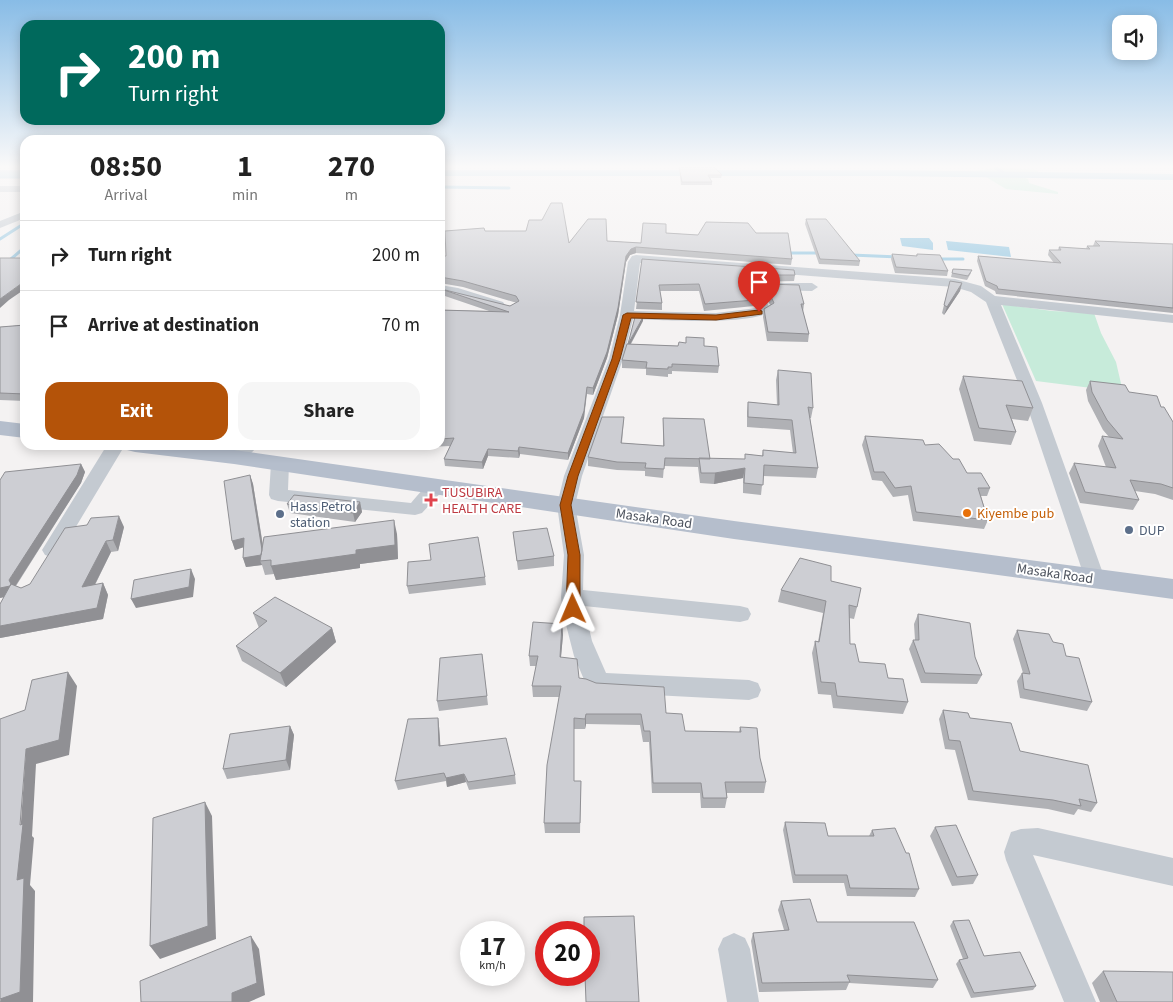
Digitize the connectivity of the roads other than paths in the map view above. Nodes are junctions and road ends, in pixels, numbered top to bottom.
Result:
1 (20, 216) edge
2 (0, 225) edge
3 (812, 286) dead end
4 (445, 290) edge
5 (992, 300) junction
6 (512, 308) edge
7 (627, 315) junction
8 (1173, 319) edge
9 (113, 450) edge
10 (223, 450) edge
11 (241, 451) edge
12 (566, 505) junction
13 (42, 566) edge
14 (1095, 578) junction
15 (1173, 589) edge
16 (572, 597) junction
17 (740, 614) dead end
18 (749, 690) dead end
19 (1173, 872) edge
20 (734, 949) dead end
21 (743, 1002) edge
22 (1080, 1002) edge

1 - 2 street
3 - 7 street
4 - 6 street
5 - 7 street
5 - 8 street
5 - 14 street
7 - 12 street
9 - 13 street
10 - 11 main road, Masaka Road
11 - 12 main road, Masaka Road
12 - 14 main road, Masaka Road
12 - 16 street
14 - 15 main road, Masaka Road
16 - 17 street
16 - 18 street
19 - 22 street
20 - 21 street

